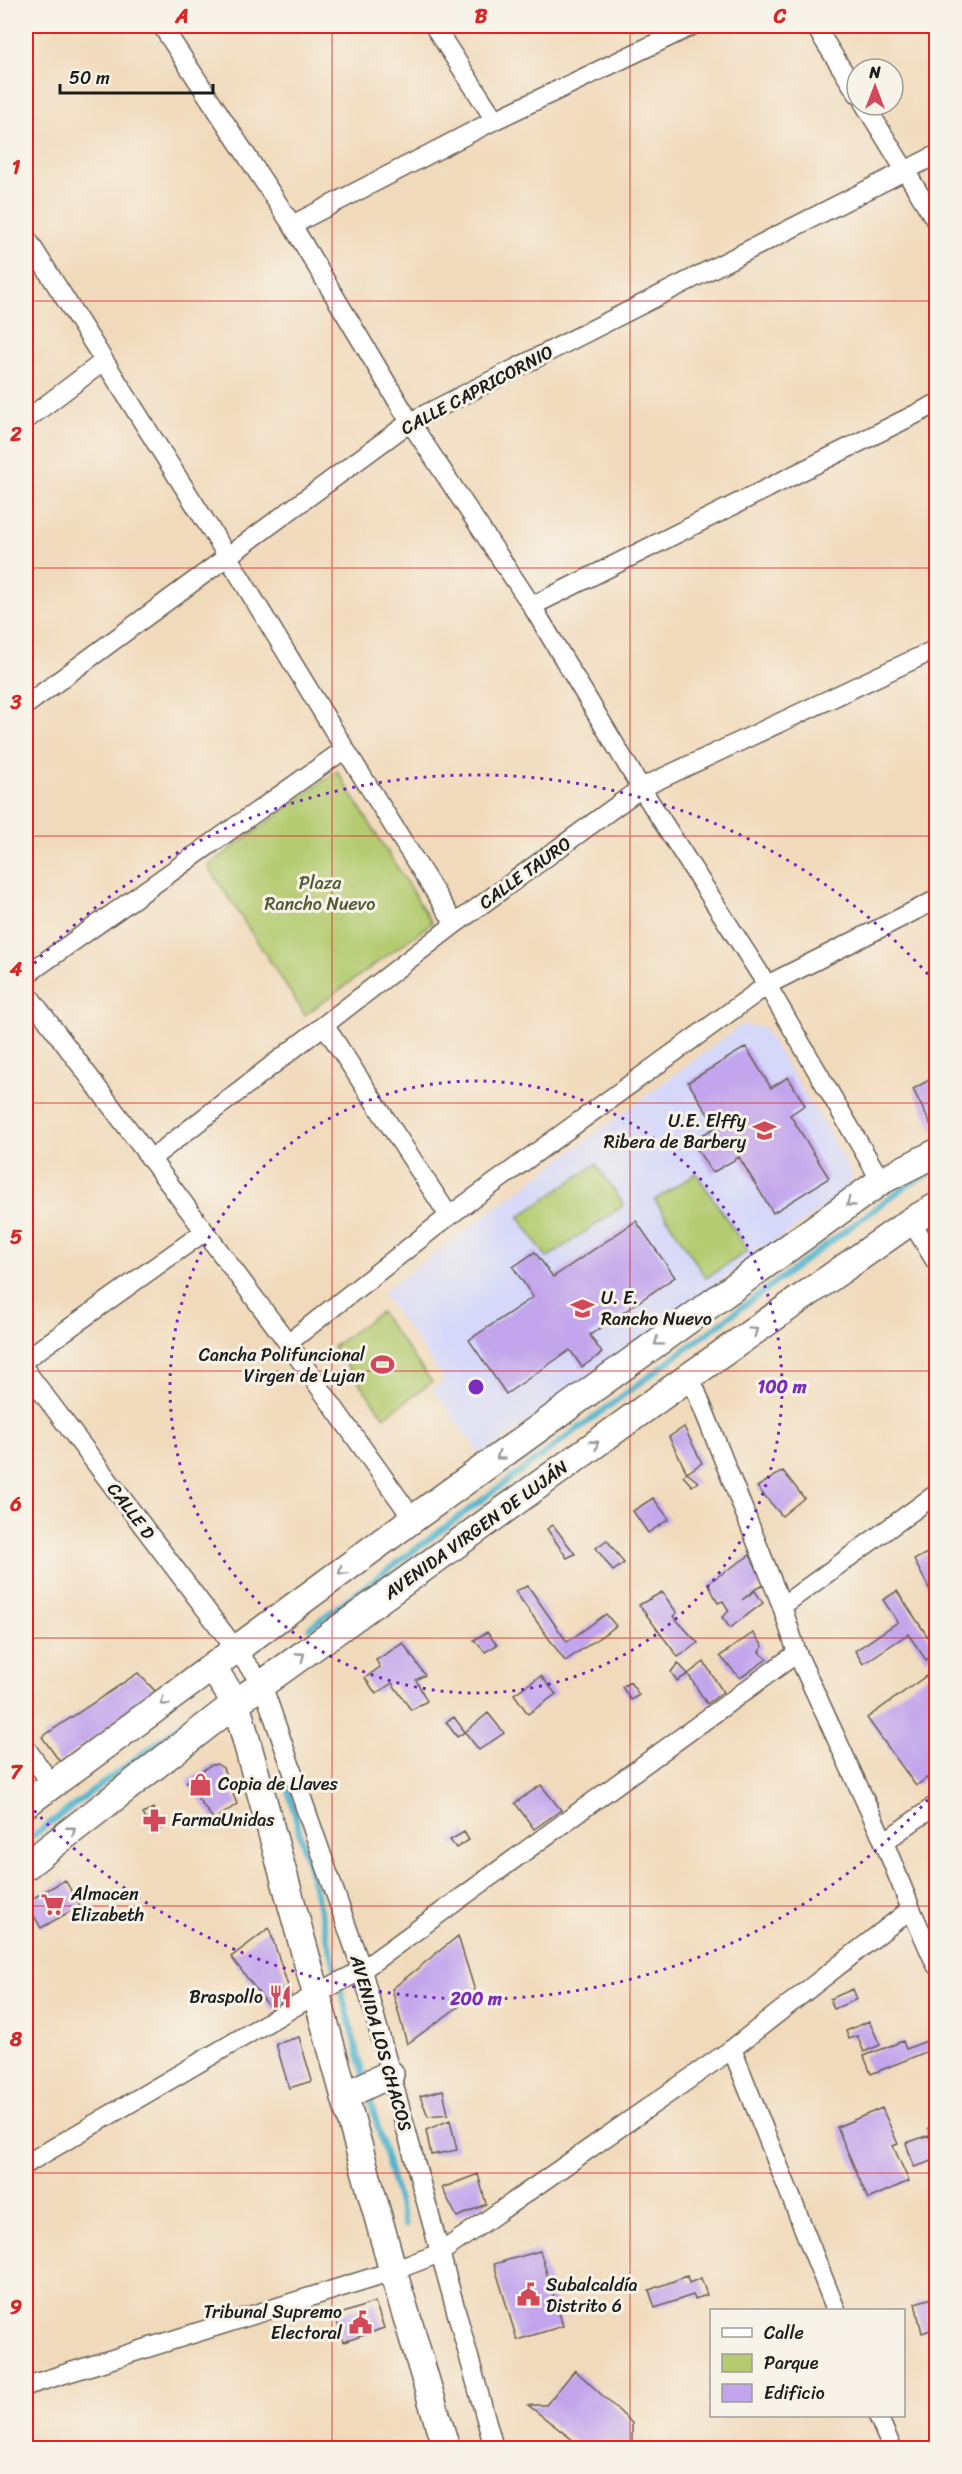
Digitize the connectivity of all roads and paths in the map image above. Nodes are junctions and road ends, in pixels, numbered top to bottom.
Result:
1 (162, 26) edge
2 (434, 26) edge
3 (692, 26) edge
4 (815, 26) edge
5 (845, 74) edge
6 (872, 117) edge
7 (495, 120) junction
8 (936, 155) edge
9 (906, 171) junction
10 (936, 221) edge
11 (292, 225) junction
12 (26, 237) edge
13 (104, 362) junction
14 (936, 404) edge
15 (26, 420) edge
16 (410, 422) junction
17 (228, 557) junction
18 (532, 606) junction
19 (936, 649) edge
20 (26, 705) edge
21 (345, 749) junction
22 (641, 788) junction
23 (936, 900) edge
24 (455, 924) junction
25 (26, 975) edge
26 (766, 985) junction
27 (26, 992) edge
28 (325, 1026) junction
29 (936, 1153) edge
30 (152, 1158) junction
31 (881, 1181) junction
32 (936, 1207) edge
33 (449, 1216) junction
34 (911, 1221) junction
35 (204, 1232) junction
36 (936, 1262) edge
37 (288, 1343) junction
38 (26, 1359) edge
39 (26, 1371) edge
40 (690, 1376) junction
41 (936, 1494) edge
42 (413, 1519) junction
43 (782, 1606) junction
44 (236, 1650) junction
45 (797, 1653) junction
46 (212, 1667) junction
47 (262, 1684) junction
48 (236, 1702) junction
49 (26, 1748) edge
50 (52, 1785) junction
51 (26, 1804) edge
52 (936, 1805) edge
53 (884, 1842) junction
54 (26, 1866) edge
55 (911, 1909) junction
56 (936, 1965) edge
57 (356, 1973) junction
58 (322, 1990) junction
59 (732, 2049) junction
60 (368, 2085) junction
61 (26, 2164) edge
62 (440, 2253) junction
63 (393, 2271) junction
64 (837, 2309) edge
65 (26, 2386) edge
66 (879, 2417) edge
67 (446, 2448) edge
68 (494, 2448) edge
69 (892, 2448) edge

1 - 11 street
2 - 7 street
3 - 7 street
4 - 5 street
6 - 9 street
7 - 11 street
8 - 9 street, CALLE CAPRICORNIO
9 - 10 street
9 - 16 street, CALLE CAPRICORNIO
11 - 16 street
12 - 13 street
13 - 15 street
13 - 17 street
14 - 18 street
16 - 17 street, CALLE CAPRICORNIO
16 - 18 street
17 - 20 street, CALLE CAPRICORNIO
17 - 21 street
18 - 22 street
19 - 22 street, CALLE TAURO
21 - 24 street
21 - 25 street
22 - 24 street, CALLE TAURO
22 - 26 street
23 - 26 street
24 - 28 street, CALLE TAURO
26 - 31 street
26 - 33 street
27 - 30 street
28 - 30 street, CALLE TAURO
28 - 33 street
29 - 31 main road
30 - 35 street
31 -> 42 main road
32 - 34 main road, AVENIDA VIRGEN DE LUJÁN
33 - 37 street
34 - 36 street
40 -> 34 main road, AVENIDA VIRGEN DE LUJÁN
35 - 37 street
35 - 38 street
37 - 42 street
39 - 44 street, CALLE D
40 - 43 street
47 -> 40 main road, AVENIDA VIRGEN DE LUJÁN
41 - 43 street
42 -> 44 main road
43 - 45 street
44 - 46 main road
44 - 47 street, AVENIDA LOS CHACOS
45 - 53 street
45 - 57 street
46 - 48 main road, AVENIDA LOS CHACOS
46 -> 50 main road
47 - 48 main road, AVENIDA VIRGEN DE LUJÁN
47 - 57 street, AVENIDA LOS CHACOS
54 -> 48 main road, AVENIDA VIRGEN DE LUJÁN
48 - 58 main road, AVENIDA LOS CHACOS
49 - 50 street
50 - 51 main road
52 - 53 street
53 - 55 street
55 - 56 street
55 - 59 street
57 - 58 street
57 - 60 street, AVENIDA LOS CHACOS
58 - 60 main road, AVENIDA LOS CHACOS
58 - 61 street
59 - 62 street
59 - 64 street
60 - 62 street, AVENIDA LOS CHACOS
60 - 63 main road, AVENIDA LOS CHACOS
62 - 63 street
62 - 68 street, AVENIDA LOS CHACOS
63 - 65 street
63 - 67 main road, AVENIDA LOS CHACOS
66 - 69 street

